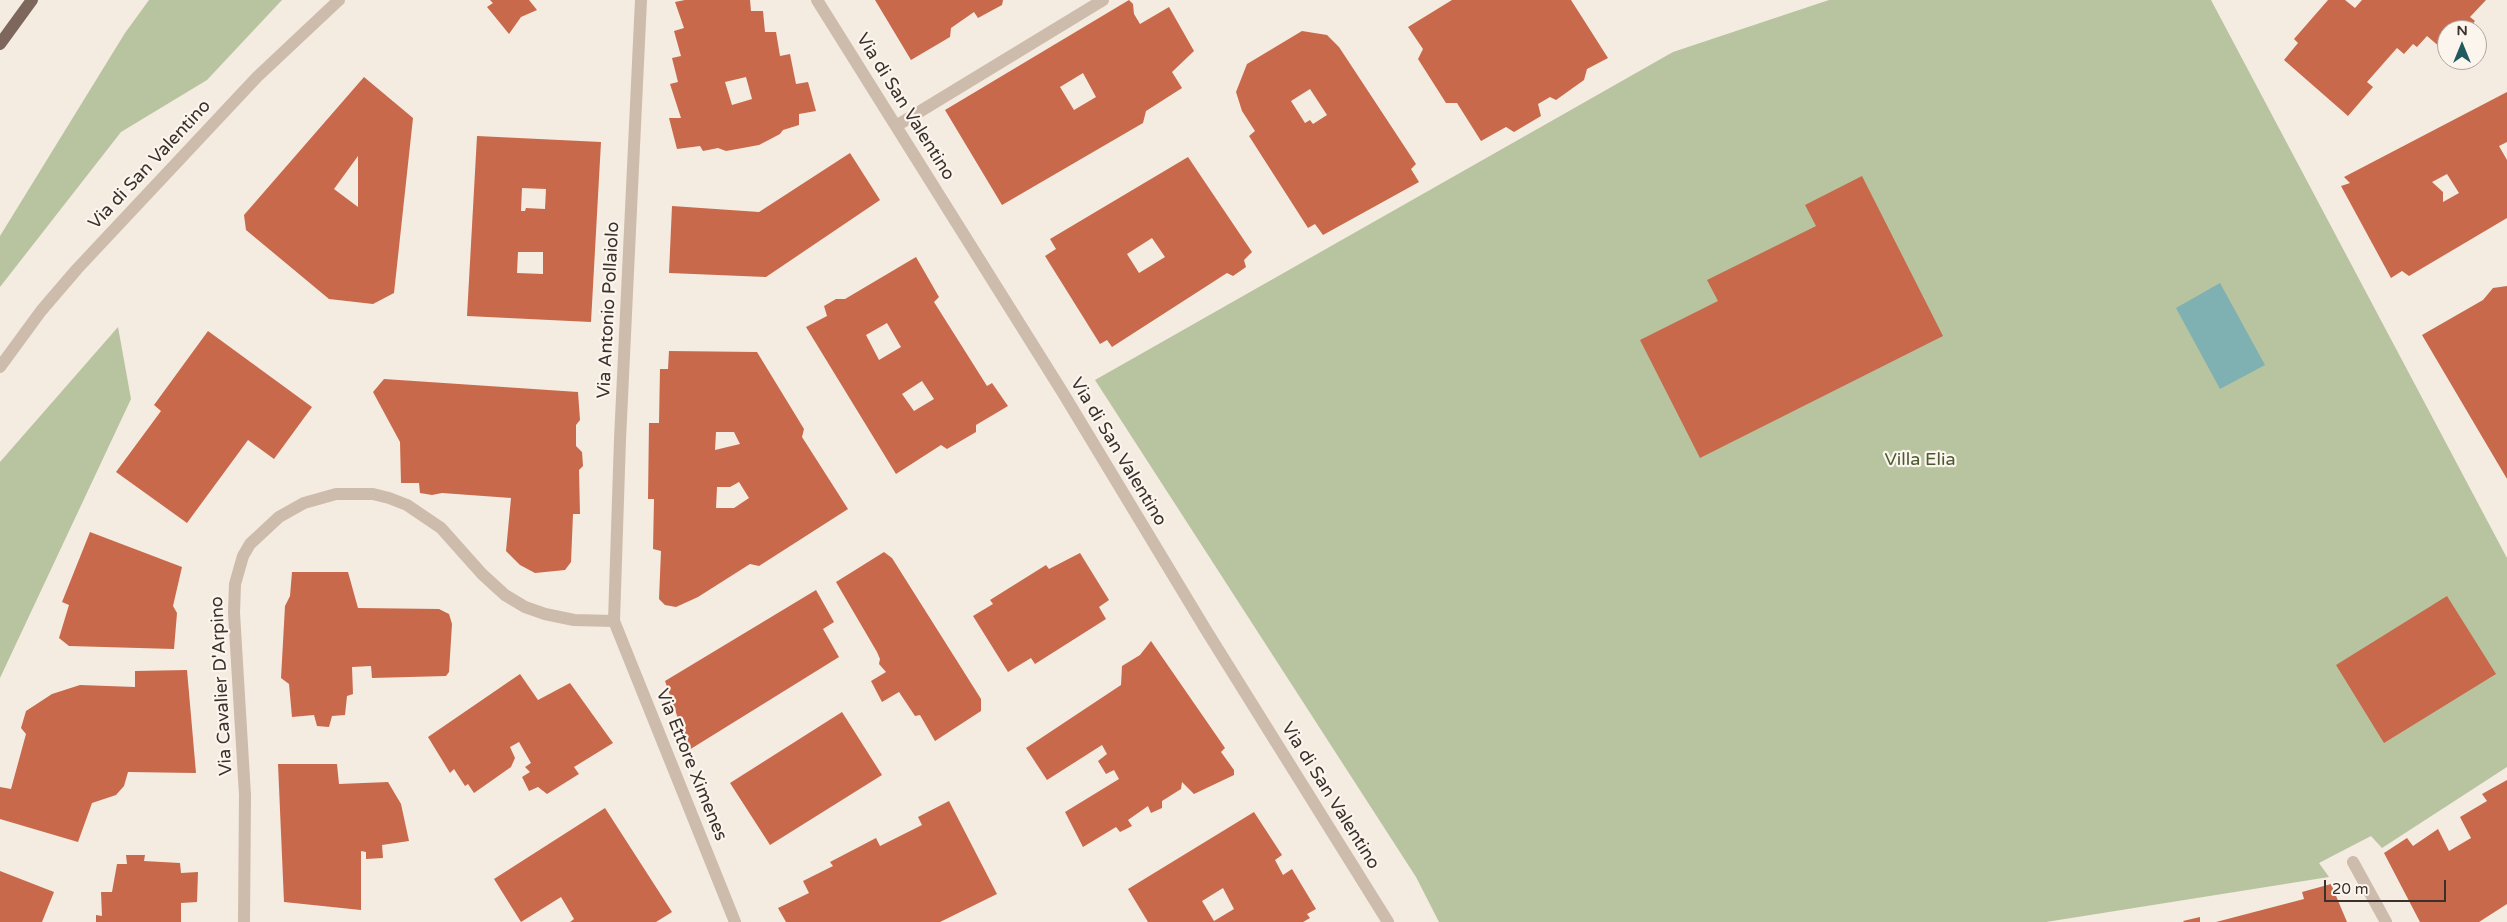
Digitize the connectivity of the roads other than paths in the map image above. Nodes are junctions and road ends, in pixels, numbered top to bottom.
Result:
1 (32, 0) edge
2 (339, 0) edge
3 (641, 0) edge
4 (818, 0) edge
5 (1104, 0) edge
6 (0, 44) edge
7 (896, 126) junction
8 (0, 367) edge
9 (614, 621) junction
10 (2353, 862) dead end
11 (244, 922) edge
12 (735, 922) edge
13 (1388, 922) edge
14 (2386, 922) edge

1 - 6 main road
2 - 8 street, Via di San Valentino
3 - 9 street, Via Antonio Pollaiolo
4 - 7 street, Via di San Valentino
5 - 7 street
7 - 13 street, Via di San Valentino
9 - 11 street, Via Cavalier D'Arpino
9 - 12 street, Via Ettore Ximenes
10 - 14 street

